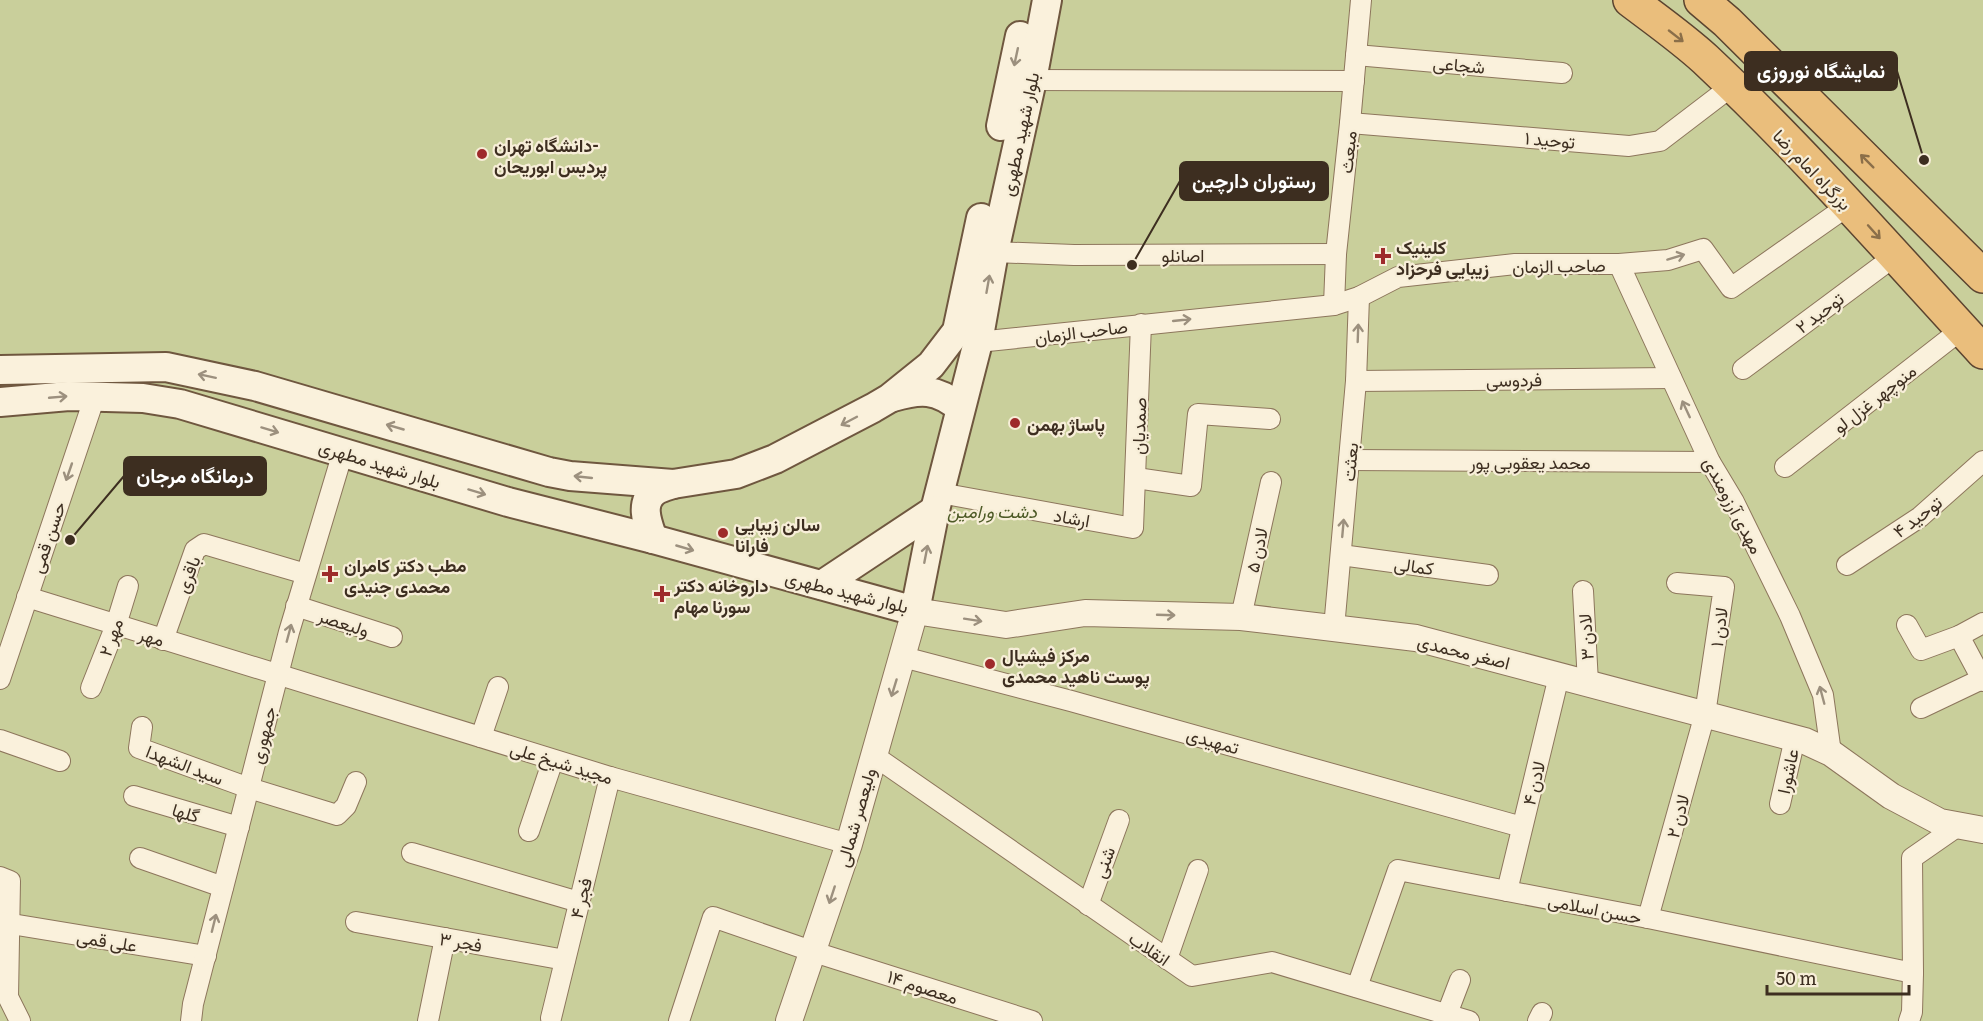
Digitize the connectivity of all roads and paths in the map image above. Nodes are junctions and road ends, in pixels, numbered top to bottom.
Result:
1 (1028, 0) edge
2 (1047, 0) edge
3 (1361, 0) edge
4 (1630, 0) edge
5 (1701, 0) edge
6 (1356, 55) junction
7 (1562, 73) dead end
8 (1032, 80) junction
9 (1354, 81) junction
10 (1732, 86) junction
11 (1350, 123) junction
12 (1849, 205) junction
13 (994, 252) junction
14 (1336, 254) junction
15 (1895, 256) junction
16 (1618, 264) junction
17 (1983, 276) edge
18 (1359, 297) junction
19 (1334, 304) junction
20 (1141, 324) junction
21 (1972, 341) edge
22 (978, 342) junction
23 (1743, 369) dead end
24 (0, 370) edge
25 (1671, 378) junction
26 (1356, 381) junction
27 (94, 396) junction
28 (890, 398) junction
29 (0, 402) edge
30 (960, 408) junction
31 (1270, 419) dead end
32 (343, 452) junction
33 (1349, 460) junction
34 (1983, 461) edge
35 (1710, 462) junction
36 (1785, 467) dead end
37 (1136, 478) junction
38 (623, 481) junction
39 (1271, 482) dead end
40 (673, 484) junction
41 (938, 502) junction
42 (608, 527) junction
43 (1133, 528) joint
44 (653, 539) junction
45 (1341, 555) junction
46 (1846, 565) dead end
47 (306, 574) junction
48 (1488, 575) dead end
49 (1677, 583) dead end
50 (822, 585) junction
51 (128, 586) dead end
52 (1583, 591) dead end
53 (27, 597) junction
54 (297, 606) junction
55 (915, 611) junction
56 (1241, 617) junction
57 (1983, 622) edge
58 (116, 625) junction
59 (1907, 625) dead end
60 (1334, 628) junction
61 (1959, 636) junction
62 (392, 637) dead end
63 (163, 640) junction
64 (903, 657) junction
65 (278, 675) junction
66 (1560, 676) junction
67 (0, 679) edge
68 (1983, 680) edge
69 (1588, 683) junction
70 (498, 687) dead end
71 (91, 688) dead end
72 (1921, 708) dead end
73 (1705, 714) junction
74 (142, 727) dead end
75 (481, 737) junction
76 (1795, 738) junction
77 (0, 740) edge
78 (1831, 753) junction
79 (873, 755) junction
80 (553, 759) junction
81 (60, 761) dead end
82 (610, 777) junction
83 (356, 782) dead end
84 (249, 788) junction
85 (134, 796) dead end
86 (1780, 804) dead end
87 (1119, 820) dead end
88 (1958, 826) junction
89 (239, 827) junction
90 (1522, 827) junction
91 (1983, 830) edge
92 (529, 831) dead end
93 (849, 844) junction
94 (412, 853) dead end
95 (140, 858) dead end
96 (1198, 870) dead end
97 (5, 879) edge
98 (224, 887) junction
99 (1507, 891) junction
100 (579, 902) junction
101 (1088, 905) junction
102 (1648, 918) junction
103 (356, 922) dead end
104 (4, 923) edge
105 (445, 938) junction
106 (814, 952) junction
107 (206, 956) junction
108 (1167, 959) junction
109 (565, 960) junction
110 (1913, 973) junction
111 (1460, 980) dead end
112 (1356, 987) junction
113 (4, 996) edge
114 (1446, 1014) junction
115 (550, 1018) dead end
116 (20, 1021) edge
117 (191, 1021) edge
118 (428, 1021) edge
119 (679, 1021) edge
120 (789, 1021) edge
121 (1032, 1021) edge
122 (1469, 1021) edge
123 (1910, 1021) edge

1 -> 28 main road, بلوار شهید مطهری
2 - 8 main road, بلوار شهید مطهری
3 - 6 street, مبعث
4 -> 10 highway, بزرگراه امام رضا
17 -> 5 highway
6 - 7 street, شجاعی
6 - 9 street, مبعث
8 - 9 street
8 - 13 main road, بلوار شهید مطهری
9 - 11 street, مبعث
10 - 11 street, توحید ۱
10 - 12 highway, بزرگراه امام رضا
11 - 14 street, مبعث
12 -> 15 highway, بزرگراه امام رضا
16 -> 12 street, صاحب الزمان
13 - 14 street, اصانلو
22 -> 13 main road, بلوار شهید مطهری
14 - 19 street, مبعث
15 - 21 highway, بزرگراه امام رضا
15 - 23 street, توحید ۲
16 - 18 street, صاحب الزمان
16 - 25 street, مهدی آرزومندی
18 - 19 street, صاحب الزمان
26 -> 18 street, بعثت
20 -> 19 street, صاحب الزمان
20 - 22 street, صاحب الزمان
20 - 37 street, صمدیان
21 - 36 street, منوچهر غزل لو
22 - 30 main road, بلوار شهید مطهری
38 -> 24 main road, بلوار شهید مطهری
25 - 26 street, فردوسی
35 -> 25 street, مهدی آرزومندی
26 - 33 street, بعثت
29 -> 27 main road, بلوار شهید مطهری
27 -> 32 main road, بلوار شهید مطهری
27 -> 53 street, حسن قمی
28 - 30 main road
28 -> 40 main road, بلوار شهید مطهری
30 - 41 main road, بلوار شهید مطهری
31 - 37 street
32 -> 42 main road, بلوار شهید مطهری
32 - 47 street, جمهوری
33 - 35 street, محمد یعقوبی پور
45 -> 33 street, بعثت
34 - 46 street, توحید ۴
78 -> 35 street, مهدی آرزومندی
37 - 43 street, صمدیان
38 - 40 main road, بلوار شهید مطهری
38 - 42 main road
39 - 56 street, لادن ۵
40 - 44 main road
41 - 43 street, ارشاد
41 - 50 main road
55 -> 41 main road, بلوار شهید مطهری
42 - 44 main road, بلوار شهید مطهری
44 -> 50 main road, بلوار شهید مطهری
45 - 48 street, کمالی
45 - 60 street, بعثت
47 - 54 street, جمهوری
47 - 63 street, باقری
49 - 73 street, لادن ۱
50 - 55 main road, بلوار شهید مطهری
51 - 58 street, مهر ۲
52 - 69 street, لادن ۳
53 - 58 street, مهر
53 - 67 street, حسن قمی
54 - 62 street, ولیعصر
65 -> 54 street, جمهوری
55 -> 56 street, اصغر محمدی
55 - 64 street, ولیعصر شمالی
56 - 60 street, اصغر محمدی
57 - 61 street
58 - 63 street, مهر
58 - 71 street, مهر ۲
59 - 61 street
60 - 66 street, اصغر محمدی
61 - 68 street
63 - 65 street, مهر
64 -> 79 street, ولیعصر شمالی
64 - 90 street, تمهیدی
65 - 75 street, مجید شیخ علی
65 - 84 street, جمهوری
66 - 69 street, اصغر محمدی
66 - 90 street, لادن ۴
68 - 72 street
69 - 73 street, اصغر محمدی
70 - 75 street
73 - 76 street, اصغر محمدی
73 - 102 street, لادن ۲
74 - 84 street, سید الشهدا
75 - 80 street, مجید شیخ علی
76 - 78 street, اصغر محمدی
76 - 86 street, عاشورا
77 - 81 street
78 - 88 street, اصغر محمدی
79 - 93 street, ولیعصر شمالی
79 - 101 street, انقلاب
80 - 82 street, مجید شیخ علی
80 - 92 street
82 - 93 street, مجید شیخ علی
82 - 100 street, فجر ۴
83 - 84 street
84 - 89 street, جمهوری
85 - 89 street, گلها
87 - 101 street, شنی
88 - 91 street, اصغر محمدی
88 - 110 street
89 - 98 street, جمهوری
90 - 99 street, لادن ۴
93 -> 106 street, ولیعصر شمالی
94 - 100 street
95 - 98 street
96 - 108 street
97 - 104 street
107 -> 98 street, جمهوری
99 - 102 street, حسن اسلامی
99 - 112 street, حسن اسلامی
100 - 109 street, فجر ۴
101 - 108 street, انقلاب
102 - 110 street, حسن اسلامی
103 - 105 street, فجر ۳
104 - 107 street, علی قمی
104 - 113 street
105 - 109 street, فجر ۳
105 - 118 street
106 - 119 street, ۱۴ معصوم
106 - 120 street, ولیعصر شمالی
106 - 121 street, ۱۴ معصوم
107 - 117 street, جمهوری
108 - 112 street, انقلاب
109 - 115 street, فجر ۴
110 - 123 street
111 - 114 street
112 - 114 street, انقلاب
113 - 116 street
114 - 122 street, انقلاب

